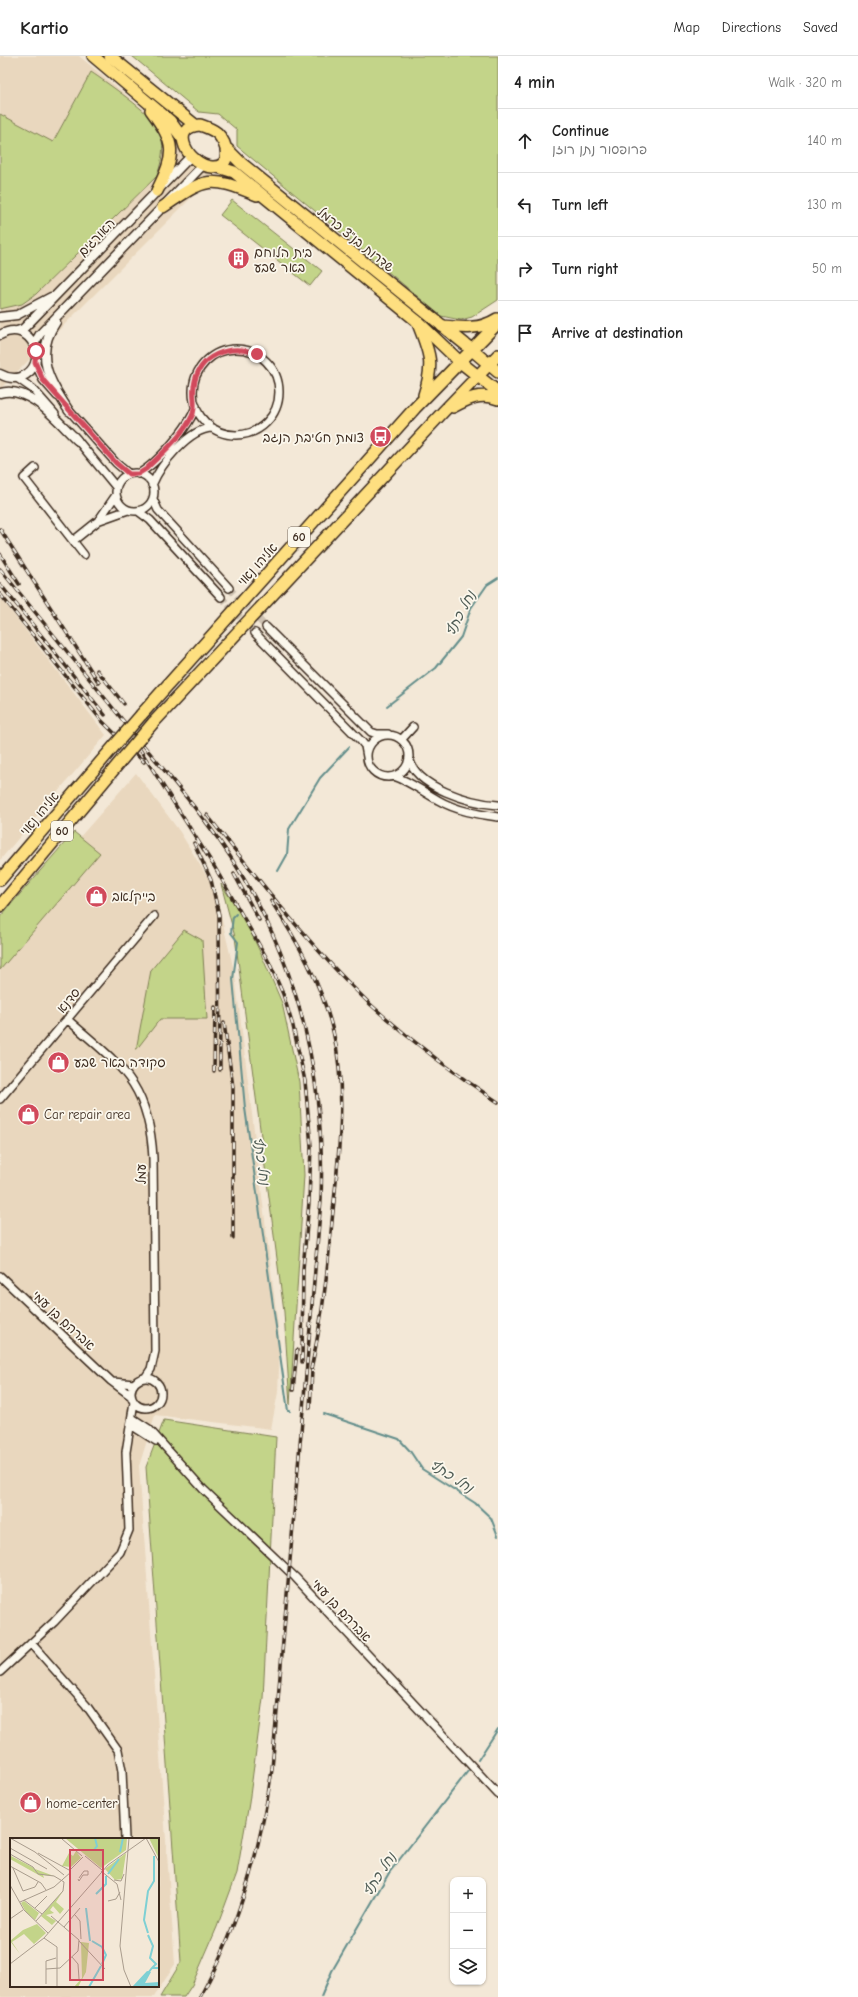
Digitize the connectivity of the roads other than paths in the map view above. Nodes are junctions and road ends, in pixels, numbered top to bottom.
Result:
1 (93, 56) edge
2 (110, 56) edge
3 (142, 96) junction
4 (195, 125) junction
5 (183, 139) junction
6 (227, 149) junction
7 (191, 156) junction
8 (203, 165) junction
9 (218, 167) junction
10 (157, 191) junction
11 (268, 200) junction
12 (163, 207) junction
13 (67, 284) junction
14 (66, 306) junction
15 (0, 317) edge
16 (498, 318) edge
17 (416, 321) junction
18 (498, 323) edge
19 (442, 326) junction
20 (17, 331) junction
21 (1, 334) edge
22 (34, 344) junction
23 (471, 349) junction
24 (498, 355) edge
25 (459, 361) junction
26 (35, 362) junction
27 (489, 365) junction
28 (498, 372) edge
29 (0, 374) edge
30 (478, 376) junction
31 (15, 378) junction
32 (0, 380) edge
33 (498, 392) edge
34 (0, 393) edge
35 (498, 399) edge
36 (196, 406) junction
37 (415, 408) junction
38 (69, 410) junction
39 (443, 412) junction
40 (213, 428) junction
41 (77, 440) junction
42 (35, 468) dead end
43 (129, 474) junction
44 (138, 474) junction
45 (152, 485) junction
46 (116, 487) junction
47 (116, 495) junction
48 (153, 499) junction
49 (128, 510) junction
50 (138, 511) junction
51 (98, 521) junction
52 (73, 541) junction
53 (84, 554) dead end
54 (229, 588) tunnel mouth
55 (221, 597) tunnel mouth
56 (266, 627) tunnel mouth
57 (255, 634) tunnel mouth
58 (413, 727) dead end
59 (388, 734) junction
60 (402, 739) junction
61 (367, 756) junction
62 (409, 758) junction
63 (394, 776) junction
64 (498, 805) edge
65 (498, 817) edge
66 (0, 880) edge
67 (0, 906) edge
68 (154, 916) dead end
69 (67, 1019) junction
70 (0, 1099) edge
71 (0, 1276) edge
72 (154, 1361) junction
73 (145, 1378) junction
74 (111, 1381) junction
75 (157, 1381) junction
76 (134, 1384) junction
77 (133, 1399) junction
78 (148, 1408) junction
79 (133, 1420) junction
80 (30, 1642) junction
81 (0, 1672) edge
82 (498, 1794) edge
83 (125, 1838) edge

1 - 3 main road
2 - 4 main road
3 - 5 main road
3 - 10 main road
4 - 5 main road
4 - 6 main road
5 - 7 main road
6 - 9 main road
6 - 19 main road, שדרות בנ"צ כרמל
7 - 8 main road
7 - 10 street, האורגים
8 - 9 main road
8 - 12 street, האורגים
9 - 11 main road, שדרות בנ"צ כרמל
10 - 13 street, האורגים
11 - 12 main road
11 - 17 main road, שדרות בנ"צ כרמל
12 - 14 street, האורגים
13 - 15 street
13 - 20 street, האורגים
14 - 22 street, האורגים
14 - 38 street
16 - 19 main road
17 - 25 main road, שדרות בנ"צ כרמל
17 - 37 main road
18 - 23 main road, 60
19 - 23 main road, שדרות בנ"צ כרמל
20 - 21 street
20 - 22 street
22 - 26 street
23 - 25 main road, 60
23 - 27 main road, שדרות בנ"צ כרמל
24 - 27 main road, 60
25 - 30 main road, שדרות בנ"צ כרמל
25 - 37 main road, אליהו נאוי / 60
26 - 31 street
26 - 38 street
27 - 28 main road, שדרות בנ"צ כרמל
27 - 30 main road, 60
29 - 31 street
30 - 33 main road, שדרות בנ"צ כרמל
30 - 39 main road, 60
31 - 32 street
31 - 41 street
34 - 41 street
35 - 39 main road
36 - 40 street
36 - 40 street
36 - 44 street
37 - 66 main road, אליהו נאוי / 60, bridge
38 - 43 street
39 - 67 main road, 60, bridge
40 - 45 street
41 - 46 street
42 - 52 street
43 - 44 street
43 - 46 street
44 - 45 street
45 - 48 street
46 - 47 street
47 - 49 street
47 - 51 street
48 - 50 street
48 - 54 street
49 - 50 street
49 - 51 street
50 - 55 street
51 - 52 street
52 - 53 street
56 - 59 street
57 - 61 street
58 - 60 street
59 - 60 street
59 - 61 street
60 - 62 street
61 - 63 street
62 - 63 street
62 - 64 street
63 - 65 street
68 - 69 street, סדנא
69 - 70 street, סדנא
69 - 72 street, עמל
71 - 74 street, אברהם בן עמי
72 - 73 street, עמל
72 - 75 street, עמל
73 - 75 street
73 - 76 street
74 - 76 street
74 - 77 street, אברהם בן עמי
75 - 78 street
76 - 77 street
77 - 78 street
77 - 79 street
78 - 79 street
79 - 80 street
79 - 82 street, אברהם בן עמי
80 - 81 street
80 - 83 street

